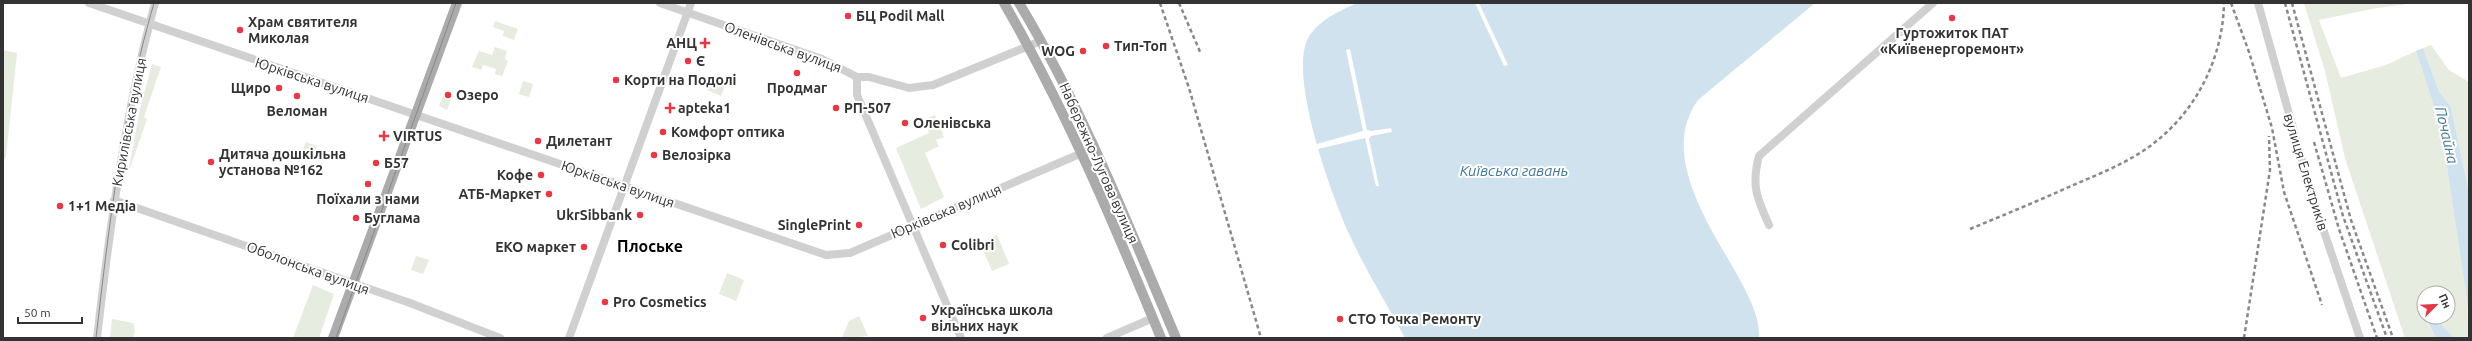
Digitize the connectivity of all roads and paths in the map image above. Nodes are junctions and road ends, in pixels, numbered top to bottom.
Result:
1 (89, 3) edge
2 (155, 3) edge
3 (457, 3) edge
4 (660, 3) edge
5 (691, 3) edge
6 (1004, 3) edge
7 (1019, 3) edge
8 (1933, 3) edge
9 (2258, 3) edge
10 (687, 13) junction
11 (150, 23) junction
12 (1041, 41) junction
13 (1028, 46) junction
14 (857, 76) junction
15 (416, 114) junction
16 (1082, 153) junction
17 (625, 187) junction
18 (114, 200) junction
19 (913, 226) junction
20 (1769, 226) dead end
21 (352, 284) junction
22 (1153, 318) junction
23 (97, 338) edge
24 (333, 338) edge
25 (500, 338) edge
26 (569, 338) edge
27 (961, 338) edge
28 (1107, 338) edge
29 (1161, 338) edge
30 (1176, 338) edge
31 (2360, 338) edge

1 - 11 street, Юрківська вулиця
2 - 11 street, Кирилівська вулиця
3 - 15 main road
4 - 10 street, Оленівська вулиця
5 - 10 street
6 - 13 main road, Набережно-Лугова вулиця
7 - 12 main road, Набережно-Лугова вулиця
8 - 20 street
9 - 31 street, вулиця Електриків
10 - 14 street, Оленівська вулиця
10 - 17 street
11 - 15 street, Юрківська вулиця
11 - 18 street, Кирилівська вулиця
12 - 13 street, Оленівська вулиця
12 - 30 main road, Набережно-Лугова вулиця
13 - 14 street, Оленівська вулиця
13 - 16 main road, Набережно-Лугова вулиця
14 - 19 street
15 - 17 street, Юрківська вулиця
15 - 21 main road
16 - 19 street, Юрківська вулиця
16 - 22 main road, Набережно-Лугова вулиця
17 - 19 street, Юрківська вулиця
17 - 26 street
18 - 21 street, Оболонська вулиця
18 - 23 street, Кирилівська вулиця
19 - 27 street
21 - 24 main road
21 - 25 street, Оболонська вулиця
22 - 28 street
22 - 29 main road, Набережно-Лугова вулиця

